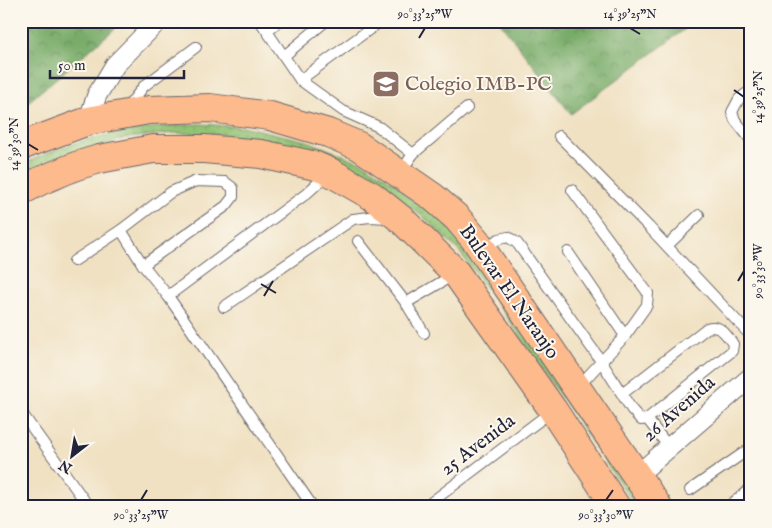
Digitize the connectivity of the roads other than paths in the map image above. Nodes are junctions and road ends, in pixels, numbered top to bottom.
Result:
1 (158, 21) edge
2 (260, 21) edge
3 (279, 21) edge
4 (326, 21) edge
5 (381, 21) edge
6 (267, 31) junction
7 (196, 46) dead end
8 (284, 56) junction
9 (300, 80) junction
10 (751, 90) edge
11 (467, 108) dead end
12 (122, 114) junction
13 (88, 121) junction
14 (559, 136) dead end
15 (751, 140) edge
16 (21, 146) edge
17 (406, 164) junction
18 (330, 172) junction
19 (572, 190) dead end
20 (21, 191) edge
21 (699, 214) dead end
22 (402, 220) junction
23 (121, 230) junction
24 (358, 241) dead end
25 (667, 246) junction
26 (481, 249) junction
27 (568, 252) dead end
28 (74, 261) dead end
29 (143, 265) junction
30 (456, 273) junction
31 (168, 296) junction
32 (406, 303) junction
33 (224, 307) dead end
34 (424, 333) dead end
35 (626, 336) junction
36 (751, 336) edge
37 (601, 361) junction
38 (751, 377) edge
39 (577, 388) junction
40 (622, 394) junction
41 (553, 410) junction
42 (21, 412) edge
43 (647, 419) junction
44 (669, 448) junction
45 (751, 453) edge
46 (636, 476) junction
47 (751, 488) edge
48 (690, 490) dead end
49 (89, 507) edge
50 (313, 507) edge
51 (425, 507) edge
52 (616, 507) edge
53 (658, 507) edge
54 (728, 507) edge

1 - 13 street
2 - 6 lane
3 - 6 lane
4 - 8 lane
5 - 9 lane
6 - 8 lane
7 - 12 lane
8 - 9 lane
9 - 17 lane
10 - 15 lane
11 - 17 lane
12 - 13 main road, Bulevar El Naranjo
12 - 17 main road, Bulevar El Naranjo
13 - 16 main road, Bulevar El Naranjo
14 - 25 lane
17 - 26 main road, Bulevar El Naranjo
18 - 20 main road, Bulevar El Naranjo
18 - 22 main road, Bulevar El Naranjo
18 - 31 lane
19 - 35 lane
21 - 25 lane
22 - 30 main road, Bulevar El Naranjo
22 - 33 lane
23 - 28 lane
23 - 29 lane
23 - 29 lane
24 - 32 lane
25 - 36 lane
26 - 37 lane
26 - 39 main road, Bulevar El Naranjo
27 - 35 lane
29 - 31 lane
30 - 32 lane
30 - 41 main road, Bulevar El Naranjo
31 - 50 lane
32 - 34 lane
35 - 37 lane
37 - 39 lane
37 - 40 lane
38 - 44 street, 26 Avenida
39 - 46 main road, Bulevar El Naranjo
40 - 43 lane
40 - 43 lane
41 - 51 lane, 25 Avenida
41 - 52 main road, Bulevar El Naranjo
42 - 49 lane
43 - 44 lane
44 - 46 street, 26 Avenida
45 - 48 lane
46 - 53 main road, Bulevar El Naranjo
47 - 54 lane

